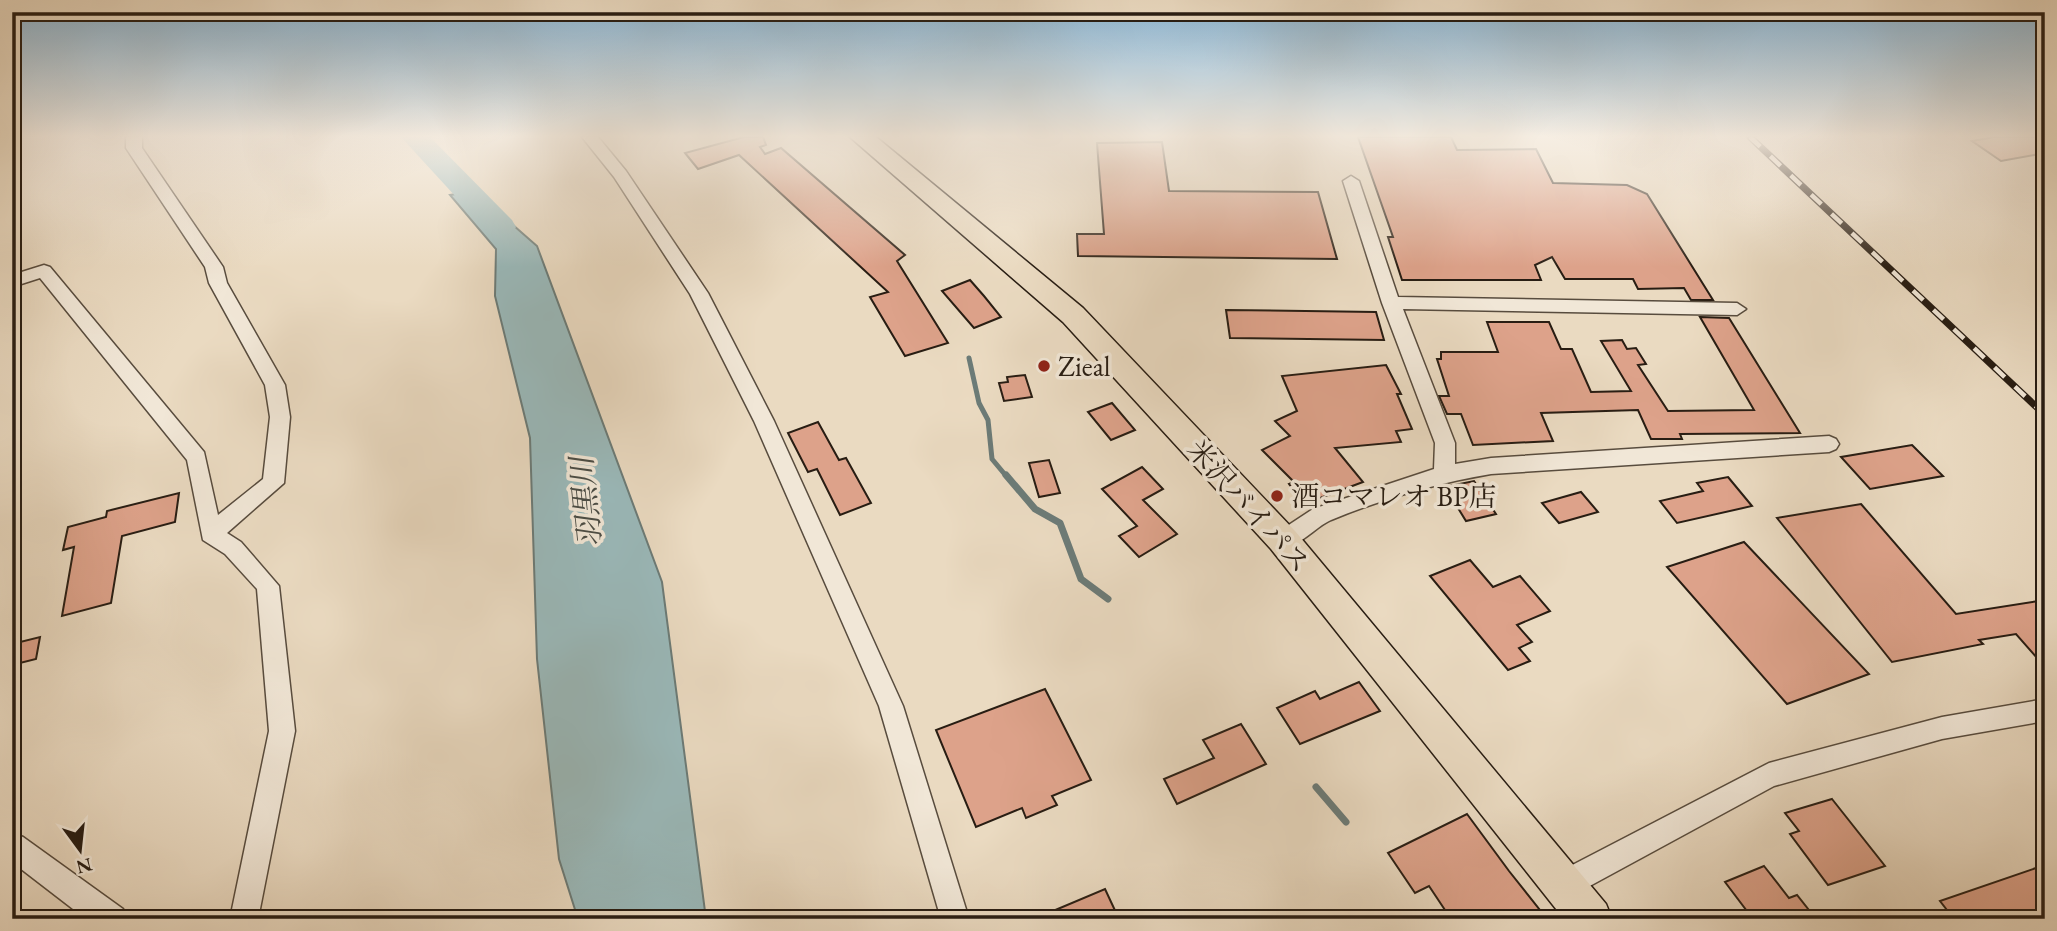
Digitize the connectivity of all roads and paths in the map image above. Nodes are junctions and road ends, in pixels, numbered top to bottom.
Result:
1 (156, 180) edge
2 (624, 180) edge
3 (914, 180) edge
4 (1350, 181) dead end
5 (12, 281) edge
6 (1391, 303) junction
7 (1737, 309) dead end
8 (1829, 444) dead end
9 (1444, 474) junction
10 (211, 534) junction
11 (1283, 540) junction
12 (2045, 710) edge
13 (13, 846) edge
14 (1565, 884) junction
15 (113, 919) edge
16 (244, 919) edge
17 (955, 919) edge
18 (1591, 919) edge

1 - 10 street
2 - 17 street
3 - 11 highway, 米沢バイパス
4 - 6 street
5 - 10 street
6 - 7 street
6 - 9 street
8 - 9 street
9 - 11 street
10 - 16 street
11 - 14 highway, 米沢バイパス
12 - 14 street
13 - 15 street
14 - 18 highway, 米沢バイパス

